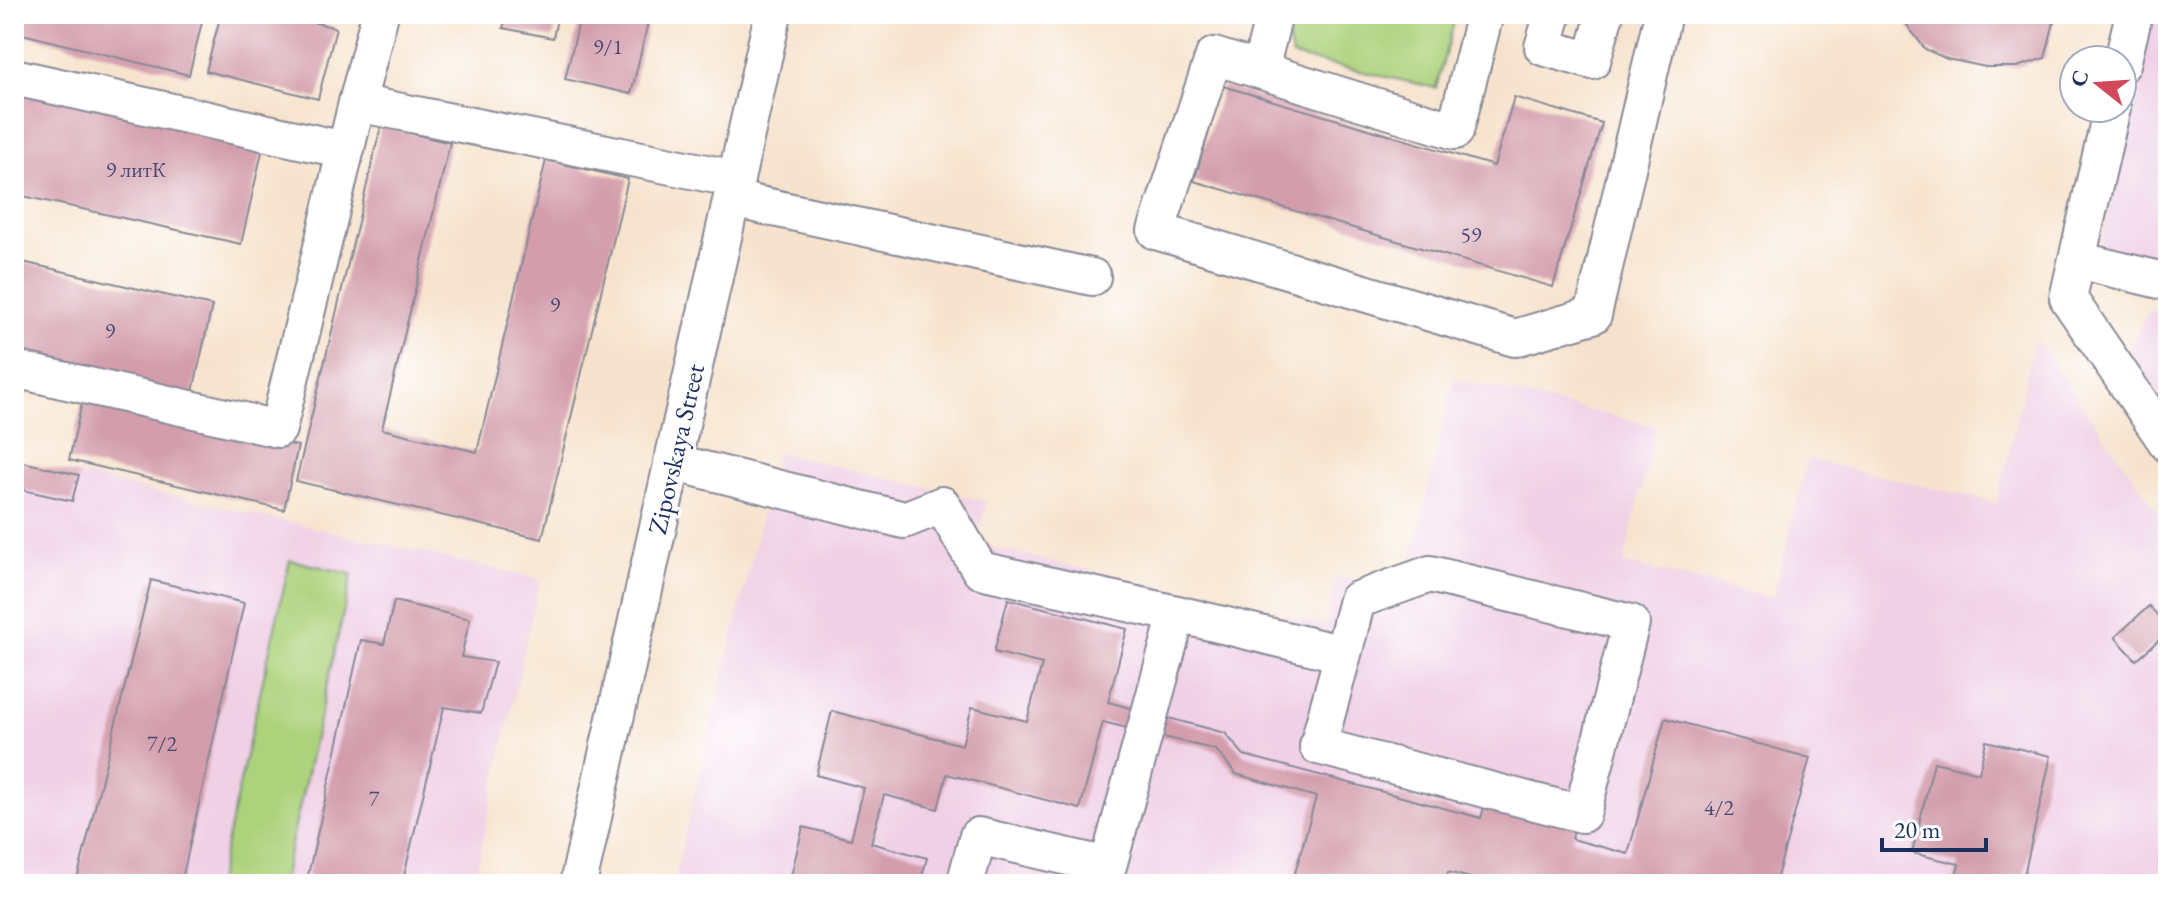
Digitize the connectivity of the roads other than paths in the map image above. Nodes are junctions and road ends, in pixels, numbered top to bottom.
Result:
1 (380, 14) edge
2 (773, 14) edge
3 (1274, 14) edge
4 (1485, 14) edge
5 (1553, 14) edge
6 (1605, 14) edge
7 (1663, 14) edge
8 (2134, 14) edge
9 (2127, 44) edge
10 (1260, 70) junction
11 (14, 77) edge
12 (357, 103) junction
13 (2108, 124) edge
14 (345, 150) junction
15 (734, 189) junction
16 (2077, 260) junction
17 (1092, 277) dead end
18 (2168, 282) edge
19 (14, 369) edge
20 (2168, 444) edge
21 (672, 462) junction
22 (1177, 614) junction
23 (1343, 654) junction
24 (578, 884) edge
25 (965, 884) edge

1 - 12 street
2 - 15 street, Zipovskaya Street
3 - 10 street
4 - 10 street
5 - 6 street
7 - 10 street
8 - 9 street
11 - 14 street
12 - 14 street
12 - 15 street
13 - 16 street
14 - 19 street
15 - 17 street
15 - 21 street, Zipovskaya Street
16 - 18 street
16 - 20 street
21 - 22 street
21 - 24 street, Zipovskaya Street
22 - 23 street
22 - 25 street
23 - 23 street

